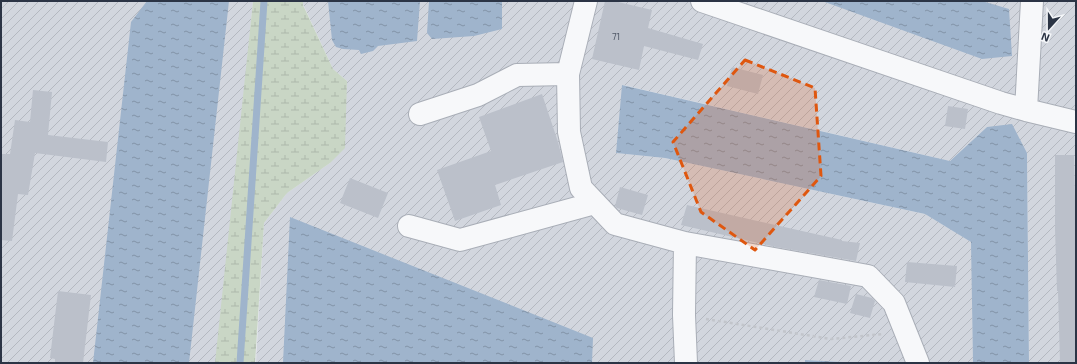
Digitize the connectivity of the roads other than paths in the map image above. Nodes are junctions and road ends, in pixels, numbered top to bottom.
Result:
1 (586, 1) edge
2 (702, 1) edge
3 (1032, 1) edge
4 (568, 74) junction
5 (1026, 110) junction
6 (420, 114) dead end
7 (1076, 122) edge
8 (595, 203) junction
9 (409, 226) dead end
10 (685, 243) junction
11 (686, 363) edge
12 (918, 363) edge

1 - 4 street
2 - 5 street
3 - 5 street
4 - 6 street
4 - 8 street
5 - 7 street
8 - 9 street
8 - 10 street
10 - 11 street
10 - 12 street

